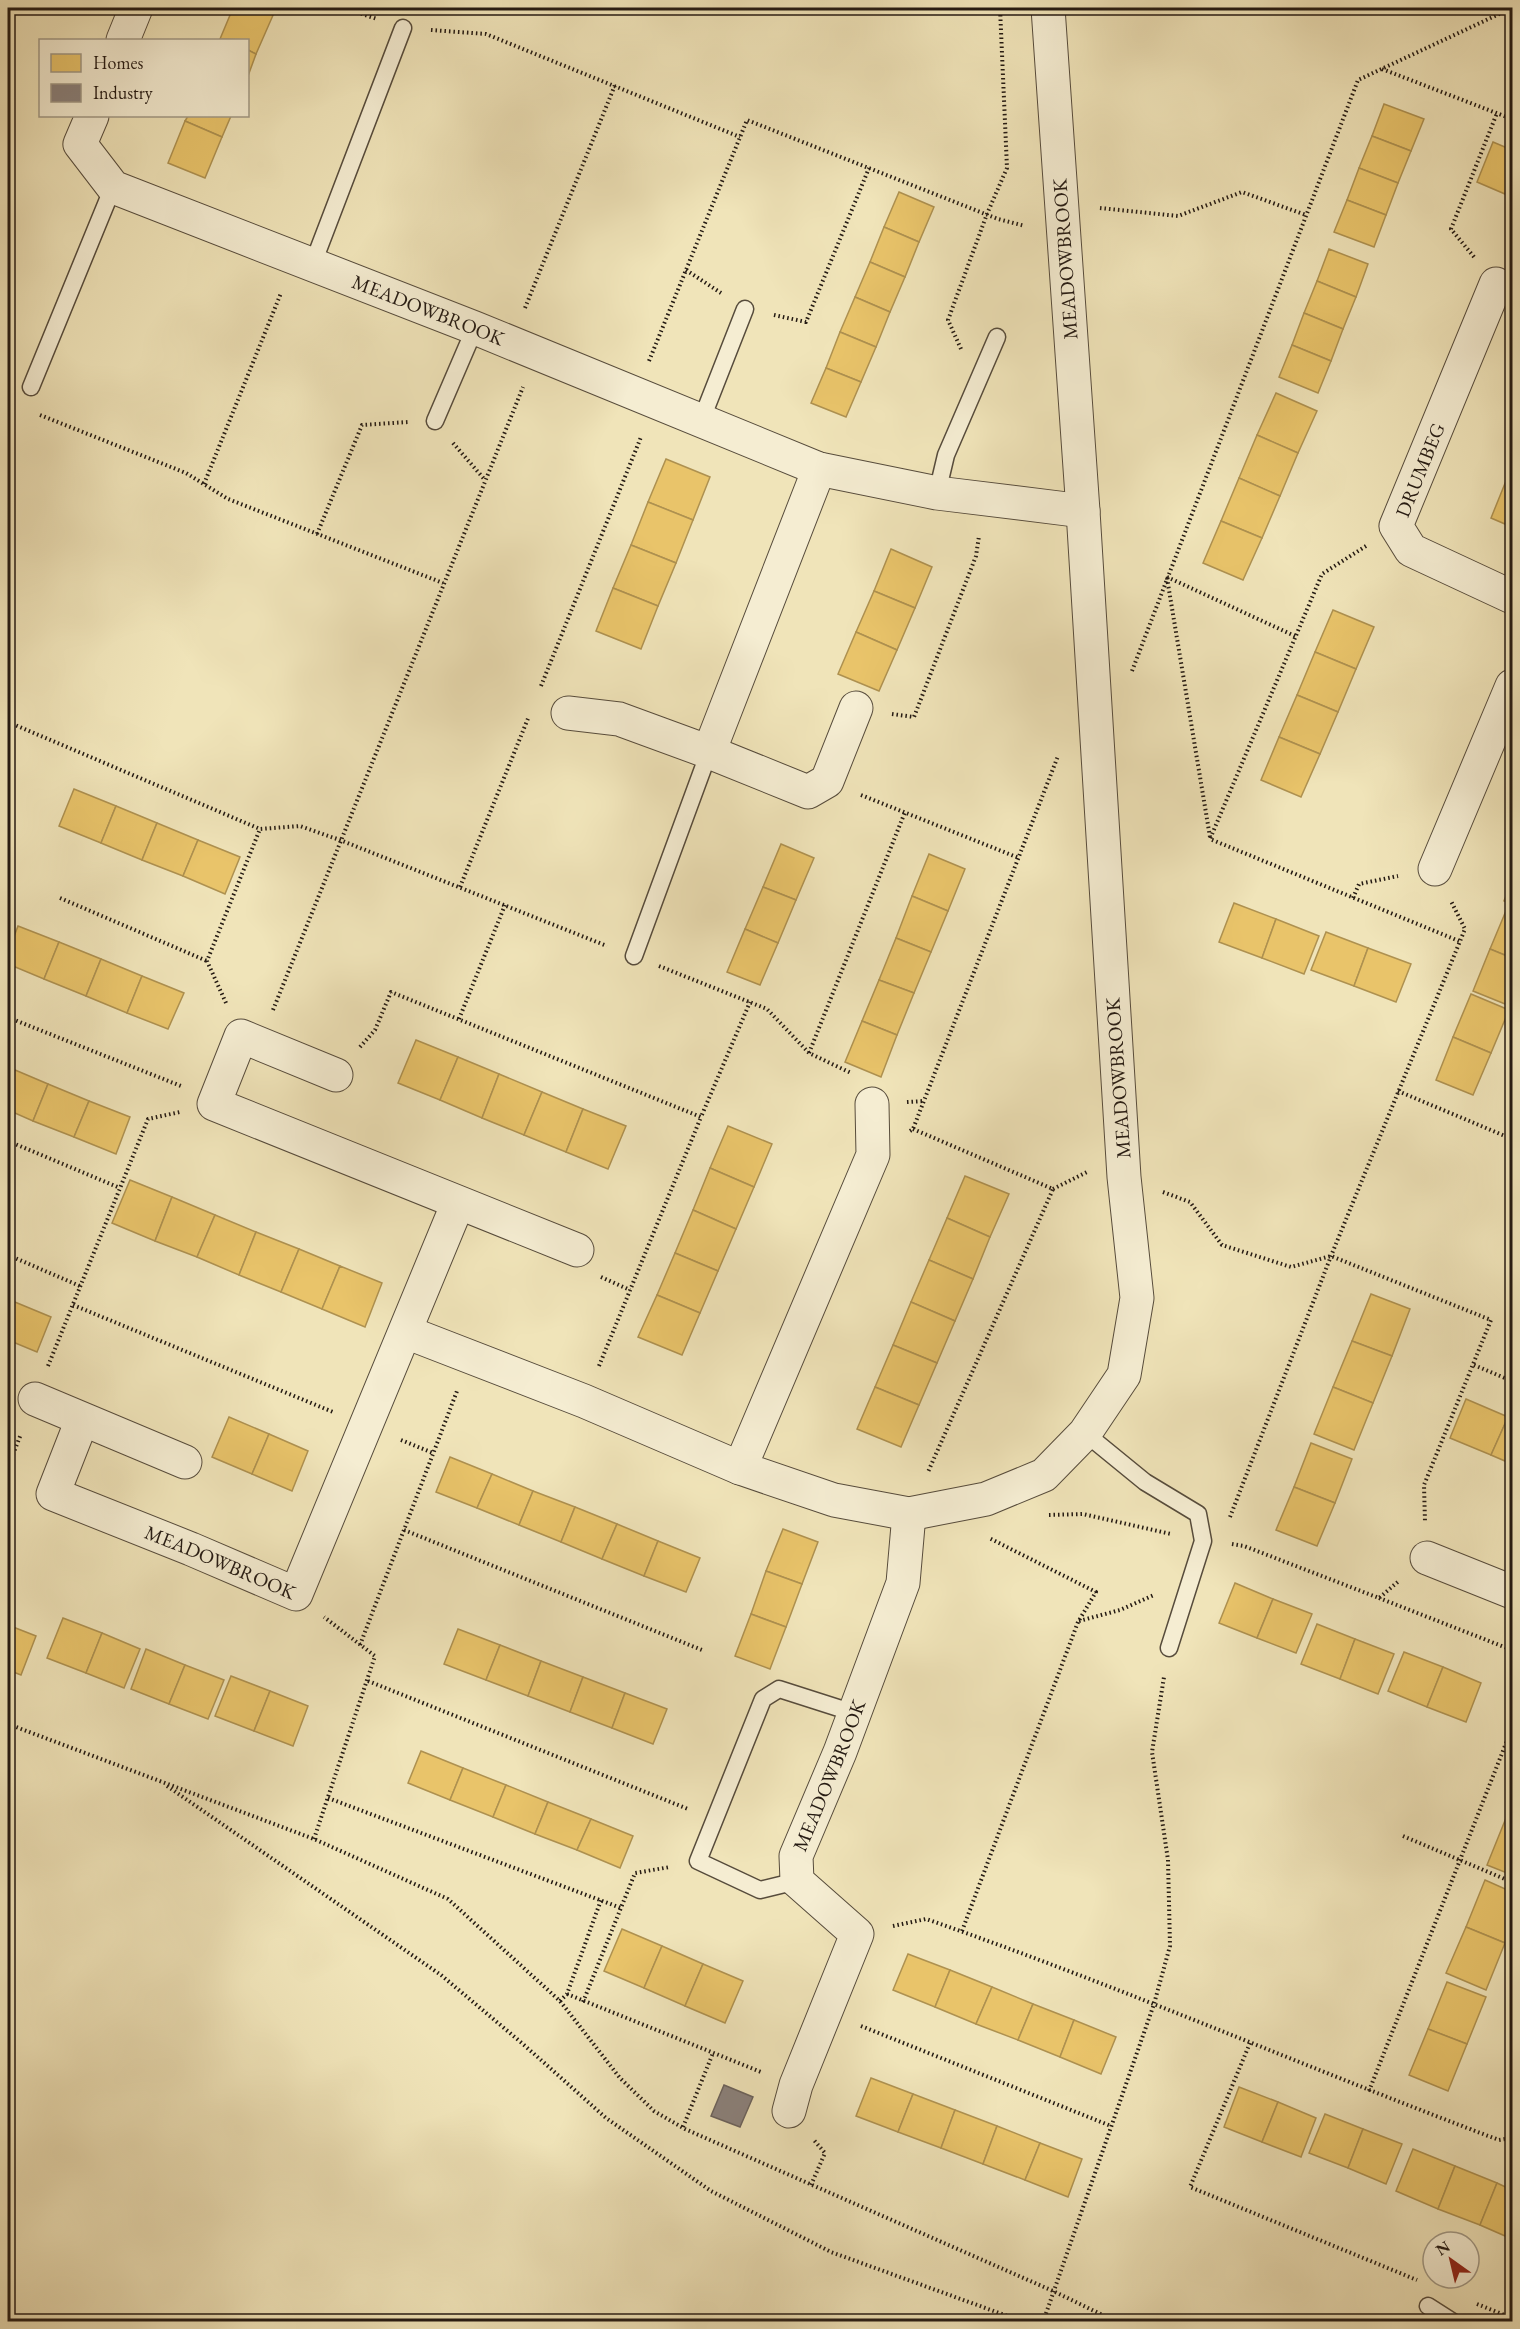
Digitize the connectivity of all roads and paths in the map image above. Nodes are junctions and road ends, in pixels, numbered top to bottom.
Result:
1 (136, 8) edge
2 (344, 8) edge
3 (1000, 8) edge
4 (1048, 8) edge
5 (1512, 8) edge
6 (403, 28) junction
7 (123, 39) edge
8 (1382, 69) junction
9 (615, 85) junction
10 (1497, 113) junction
11 (92, 117) edge
12 (1512, 119) edge
13 (740, 137) junction
14 (869, 168) junction
15 (113, 187) junction
16 (1060, 204) junction
17 (987, 214) junction
18 (1306, 215) junction
19 (1023, 226) dead end
20 (304, 263) junction
21 (686, 270) junction
22 (1496, 284) joint
23 (746, 309) junction
24 (475, 328) junction
25 (997, 337) dead end
26 (524, 348) junction
27 (976, 386) junction
28 (31, 387) dead end
29 (646, 398) junction
30 (35, 413) dead end
31 (435, 421) junction
32 (702, 421) junction
33 (819, 470) junction
34 (485, 480) junction
35 (204, 484) junction
36 (937, 493) junction
37 (986, 499) junction
38 (1083, 511) junction
39 (1396, 526) junction
40 (317, 534) junction
41 (1167, 577) junction
42 (443, 583) junction
43 (1512, 597) edge
44 (1297, 637) junction
45 (1131, 673) dead end
46 (1512, 686) edge
47 (541, 687) dead end
48 (532, 708) dead end
49 (856, 708) joint
50 (568, 713) dead end
51 (1094, 718) junction
52 (8, 722) edge
53 (709, 752) junction
54 (827, 781) junction
55 (905, 812) junction
56 (260, 829) junction
57 (1210, 838) junction
58 (339, 840) junction
59 (1019, 858) junction
60 (1435, 869) junction
61 (460, 887) junction
62 (60, 898) dead end
63 (1353, 898) junction
64 (505, 906) junction
65 (1459, 941) junction
66 (634, 956) junction
67 (207, 961) junction
68 (750, 1002) junction
69 (12, 1018) dead end
70 (459, 1019) junction
71 (250, 1040) junction
72 (809, 1053) junction
73 (336, 1075) joint
74 (1398, 1091) junction
75 (924, 1101) junction
76 (214, 1102) junction
77 (872, 1104) junction
78 (701, 1117) junction
79 (913, 1129) junction
80 (1512, 1139) edge
81 (8, 1141) edge
82 (873, 1155) junction
83 (1124, 1177) junction
84 (120, 1188) junction
85 (458, 1203) junction
86 (577, 1250) dead end
87 (8, 1255) edge
88 (1331, 1256) junction
89 (80, 1286) junction
90 (73, 1305) junction
91 (406, 1332) junction
92 (471, 1357) junction
93 (1474, 1365) junction
94 (1512, 1381) edge
95 (35, 1399) junction
96 (584, 1401) junction
97 (82, 1420) junction
98 (366, 1426) junction
99 (1085, 1433) junction
100 (185, 1462) dead end
101 (8, 1467) edge
102 (740, 1468) junction
103 (909, 1514) junction
104 (404, 1530) junction
105 (980, 1533) dead end
106 (1203, 1541) junction
107 (1427, 1558) joint
108 (1190, 1587) junction
109 (1512, 1592) edge
110 (296, 1594) junction
111 (1379, 1598) dead end
112 (1078, 1622) junction
113 (360, 1645) junction
114 (1169, 1648) joint
115 (702, 1650) dead end
116 (1512, 1650) edge
117 (368, 1681) junction
118 (854, 1713) junction
119 (8, 1724) edge
120 (1512, 1728) edge
121 (162, 1782) junction
122 (328, 1798) junction
123 (715, 1820) junction
124 (1403, 1836) dead end
125 (314, 1839) junction
126 (698, 1861) junction
127 (1460, 1861) junction
128 (797, 1881) junction
129 (1512, 1882) edge
130 (601, 1900) junction
131 (621, 1908) junction
132 (962, 1931) junction
133 (857, 1934) junction
134 (567, 1994) junction
135 (560, 2001) junction
136 (583, 2002) junction
137 (1154, 2004) junction
138 (827, 2012) junction
139 (1250, 2043) junction
140 (713, 2053) junction
141 (1369, 2091) junction
142 (793, 2098) junction
143 (1111, 2126) junction
144 (683, 2127) junction
145 (1512, 2138) edge
146 (811, 2185) junction
147 (1421, 2281) edge
148 (1053, 2291) junction
149 (1470, 2301) dead end
150 (1428, 2306) dead end
151 (1512, 2319) edge
152 (1024, 2322) edge
153 (1043, 2322) edge
154 (1117, 2322) edge
155 (1453, 2322) edge

1 - 7 street
2 - 6 path
3 - 17 path
4 - 16 street, MEADOWBROOK
5 - 8 path
6 - 9 path
6 - 20 lane
8 - 10 path
8 - 18 path
9 - 13 path
9 - 26 path
10 - 12 path
10 - 22 path
11 - 15 street
13 - 14 path
13 - 21 path
14 - 17 path
14 - 23 path
15 - 20 street, MEADOWBROOK
15 - 28 lane
16 - 18 path
16 - 38 street, MEADOWBROOK
17 - 19 path
17 - 27 path
18 - 41 path
20 - 24 street, MEADOWBROOK
20 - 35 path
21 - 23 path
21 - 29 path
22 - 39 street, DRUMBEG
23 - 32 lane
24 - 26 street, MEADOWBROOK
24 - 31 lane
25 - 27 lane
26 - 29 street, MEADOWBROOK
26 - 34 path
27 - 36 lane
29 - 32 street, MEADOWBROOK
29 - 47 path
30 - 35 path
31 - 34 path
31 - 40 path
32 - 33 street, MEADOWBROOK
33 - 36 street, MEADOWBROOK
33 - 53 street
34 - 42 path
35 - 40 path
36 - 37 street, MEADOWBROOK
37 - 38 street, MEADOWBROOK
37 - 49 path
38 - 51 street, MEADOWBROOK
39 - 43 street, DRUMBEG
39 - 44 path
40 - 42 path
41 - 44 path
41 - 45 path
41 - 57 path
42 - 58 path
44 - 57 path
46 - 60 street
48 - 61 path
49 - 54 street
50 - 53 street
51 - 59 path
51 - 83 street, MEADOWBROOK
52 - 56 path
53 - 54 street
53 - 66 lane
54 - 55 path
55 - 59 path
55 - 72 path
56 - 58 path
56 - 67 path
57 - 63 path
58 - 61 path
58 - 71 path
59 - 75 path
60 - 63 path
60 - 65 path
61 - 64 path
62 - 67 path
63 - 65 path
64 - 66 path
64 - 70 path
65 - 74 path
66 - 68 path
67 - 71 path
68 - 72 path
68 - 78 path
69 - 76 path
70 - 73 path
70 - 78 path
71 - 73 street
71 - 76 street
72 - 77 path
74 - 80 path
74 - 88 path
75 - 77 path
75 - 79 path
76 - 84 path
76 - 85 street
77 - 82 street
78 - 96 path
79 - 82 path
79 - 103 path
81 - 84 path
82 - 102 street
83 - 88 path
83 - 99 street, MEADOWBROOK
84 - 89 path
85 - 86 street
85 - 91 street, MEADOWBROOK
87 - 89 path
88 - 93 path
88 - 106 path
89 - 90 path
90 - 95 path
90 - 98 path
91 - 92 street, MEADOWBROOK
91 - 98 street, MEADOWBROOK
92 - 96 street, MEADOWBROOK
92 - 104 path
93 - 94 path
93 - 107 path
95 - 97 street
95 - 101 path
96 - 102 street, MEADOWBROOK
97 - 100 street
97 - 110 street, MEADOWBROOK
98 - 110 street, MEADOWBROOK
99 - 103 street, MEADOWBROOK
99 - 106 lane
102 - 103 street, MEADOWBROOK
103 - 118 street, MEADOWBROOK
104 - 113 path
104 - 115 path
105 - 112 path
106 - 108 lane
107 - 109 street
108 - 112 path
108 - 114 lane
110 - 113 path
111 - 116 path
112 - 132 path
113 - 117 path
114 - 137 path
117 - 122 path
117 - 123 path
118 - 123 lane
118 - 128 street, MEADOWBROOK
119 - 121 path
120 - 127 path
121 - 125 path
121 - 152 path
122 - 125 path
122 - 130 path
123 - 126 lane
124 - 127 path
125 - 135 path
126 - 128 lane
126 - 131 path
127 - 129 path
127 - 141 path
128 - 133 street
130 - 131 path
130 - 134 path
131 - 136 path
132 - 133 path
132 - 137 path
133 - 138 street
134 - 135 path
134 - 136 path
135 - 144 path
136 - 140 path
137 - 139 path
137 - 143 path
138 - 142 street
138 - 143 path
139 - 141 path
139 - 147 path
140 - 142 path
140 - 144 path
141 - 145 path
142 - 146 path
143 - 148 path
144 - 146 path
146 - 148 path
148 - 153 path
148 - 154 path
149 - 151 path
150 - 155 lane

